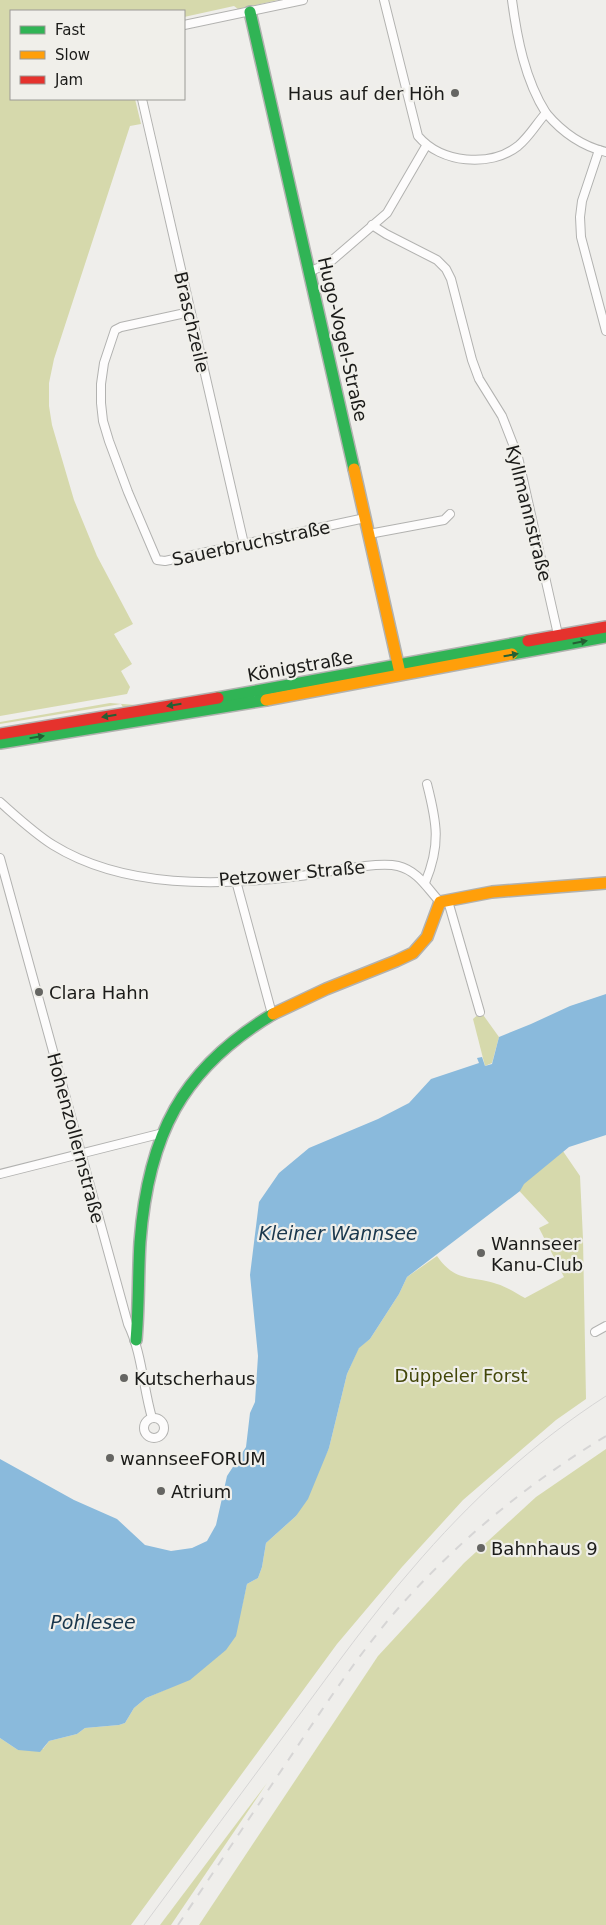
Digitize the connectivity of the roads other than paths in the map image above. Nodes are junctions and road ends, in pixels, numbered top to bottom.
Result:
1 (303, 0) edge
2 (384, 0) edge
3 (512, 0) edge
4 (250, 12) junction
5 (185, 25) edge
6 (142, 100) edge
7 (546, 113) junction
8 (426, 146) junction
9 (602, 151) edge
10 (372, 225) junction
11 (309, 272) junction
12 (190, 312) junction
13 (606, 331) edge
14 (450, 514) dead end
15 (365, 518) junction
16 (369, 534) junction
17 (244, 544) junction
18 (606, 627) edge
19 (606, 637) edge
20 (559, 641) junction
21 (399, 671) junction
22 (0, 734) edge
23 (0, 743) edge
24 (427, 784) dead end
25 (0, 802) edge
26 (0, 858) edge
27 (236, 881) junction
28 (425, 883) junction
29 (606, 883) edge
30 (444, 902) junction
31 (480, 1012) dead end
32 (272, 1014) junction
33 (163, 1132) junction
34 (80, 1154) junction
35 (0, 1174) edge
36 (606, 1326) edge
37 (595, 1332) dead end
38 (136, 1340) junction
39 (152, 1418) dead end

1 - 4 street
2 - 8 street
3 - 7 street
4 - 5 street
4 - 11 street, Hugo-Vogel-Straße
6 - 12 street, Braschzeile
7 - 8 street
7 - 9 street
8 - 10 street
9 - 13 street
10 - 11 street
10 - 20 street, Kyllmannstraße
11 - 15 street, Hugo-Vogel-Straße
12 - 17 street, Braschzeile
12 - 17 street, Sauerbruchstraße
14 - 16 street
15 - 16 street, Hugo-Vogel-Straße
15 - 17 street, Sauerbruchstraße
16 - 21 street, Hugo-Vogel-Straße
18 - 20 street, Königstraße
20 -> 19 street, Königstraße
20 - 21 street, Königstraße
21 -> 22 street, Königstraße
23 -> 21 street, Königstraße
24 - 28 street
25 - 27 street, Petzower Straße
26 - 34 street, Hohenzollernstraße
27 - 28 street, Petzower Straße
27 - 32 street
28 - 30 street, Petzower Straße
29 - 30 street
30 - 31 street
30 - 32 street
32 - 33 street
33 - 34 street
33 - 38 street
34 - 35 street
34 - 38 street, Hohenzollernstraße
36 - 37 street
38 - 39 street, Hohenzollernstraße

